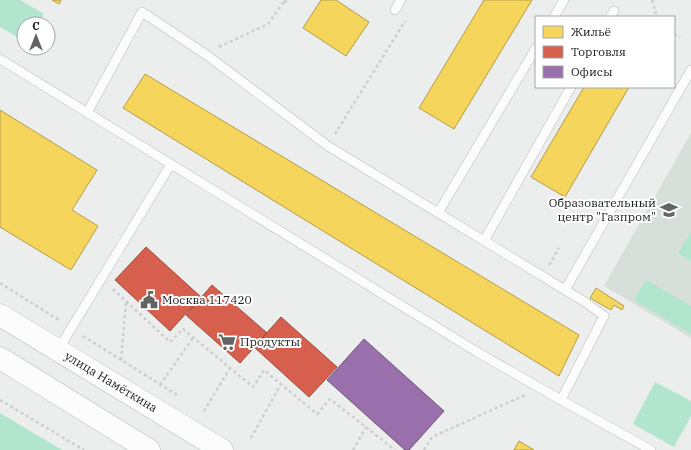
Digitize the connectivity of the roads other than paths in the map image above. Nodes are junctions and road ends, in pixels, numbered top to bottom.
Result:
1 (401, 0) edge
2 (564, 0) edge
3 (395, 10) dead end
4 (555, 16) edge
5 (535, 50) edge
6 (0, 59) edge
7 (691, 70) edge
8 (570, 88) edge
9 (87, 113) junction
10 (171, 164) junction
11 (438, 213) junction
12 (484, 241) junction
13 (565, 290) junction
14 (0, 315) edge
15 (58, 350) junction
16 (0, 358) edge
17 (561, 400) junction
18 (149, 450) edge
19 (222, 450) edge
20 (651, 450) edge

1 - 3 lane
2 - 4 lane
5 - 11 lane
6 - 9 lane
7 - 13 lane
8 - 12 lane
9 - 10 lane
9 - 11 lane
10 - 15 lane
10 - 17 lane
11 - 12 lane
12 - 13 lane
13 - 17 lane
14 - 15 main road, улица Намёткина
15 - 19 main road, улица Намёткина
16 - 18 main road
17 - 20 lane

